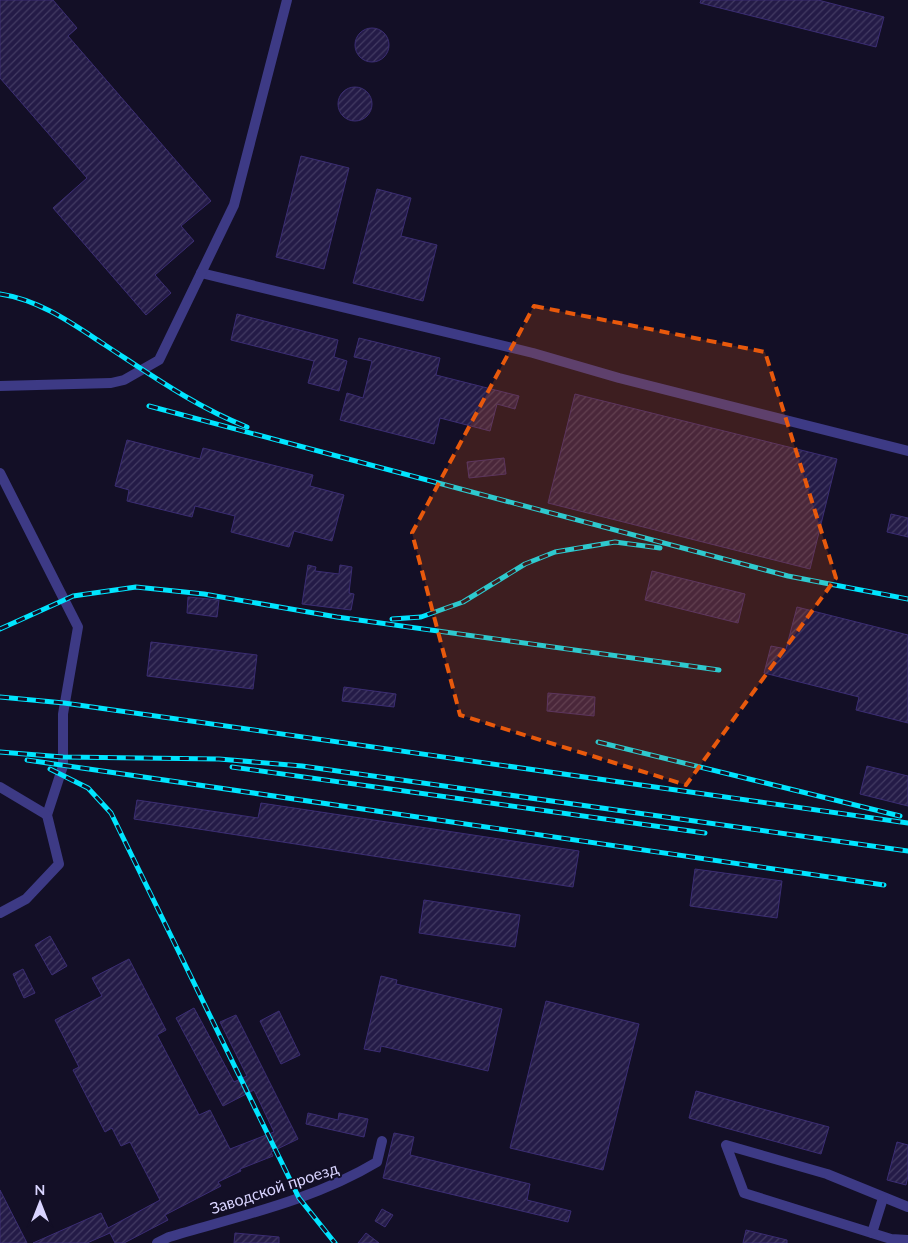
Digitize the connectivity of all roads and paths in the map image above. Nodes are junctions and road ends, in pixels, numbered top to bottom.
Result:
1 (287, 0) edge
2 (201, 273) junction
3 (0, 386) edge
4 (908, 450) edge
5 (0, 473) edge
6 (0, 787) edge
7 (48, 814) junction
8 (0, 913) edge
9 (382, 1142) dead end
10 (883, 1198) junction
11 (908, 1207) edge
12 (872, 1233) junction
13 (908, 1240) edge
14 (157, 1243) edge

1 - 2 street
2 - 3 street
2 - 4 street
5 - 7 street
6 - 7 street
7 - 8 street
9 - 14 street, Заводской проезд
10 - 11 street
10 - 12 street
10 - 12 street
12 - 13 street

